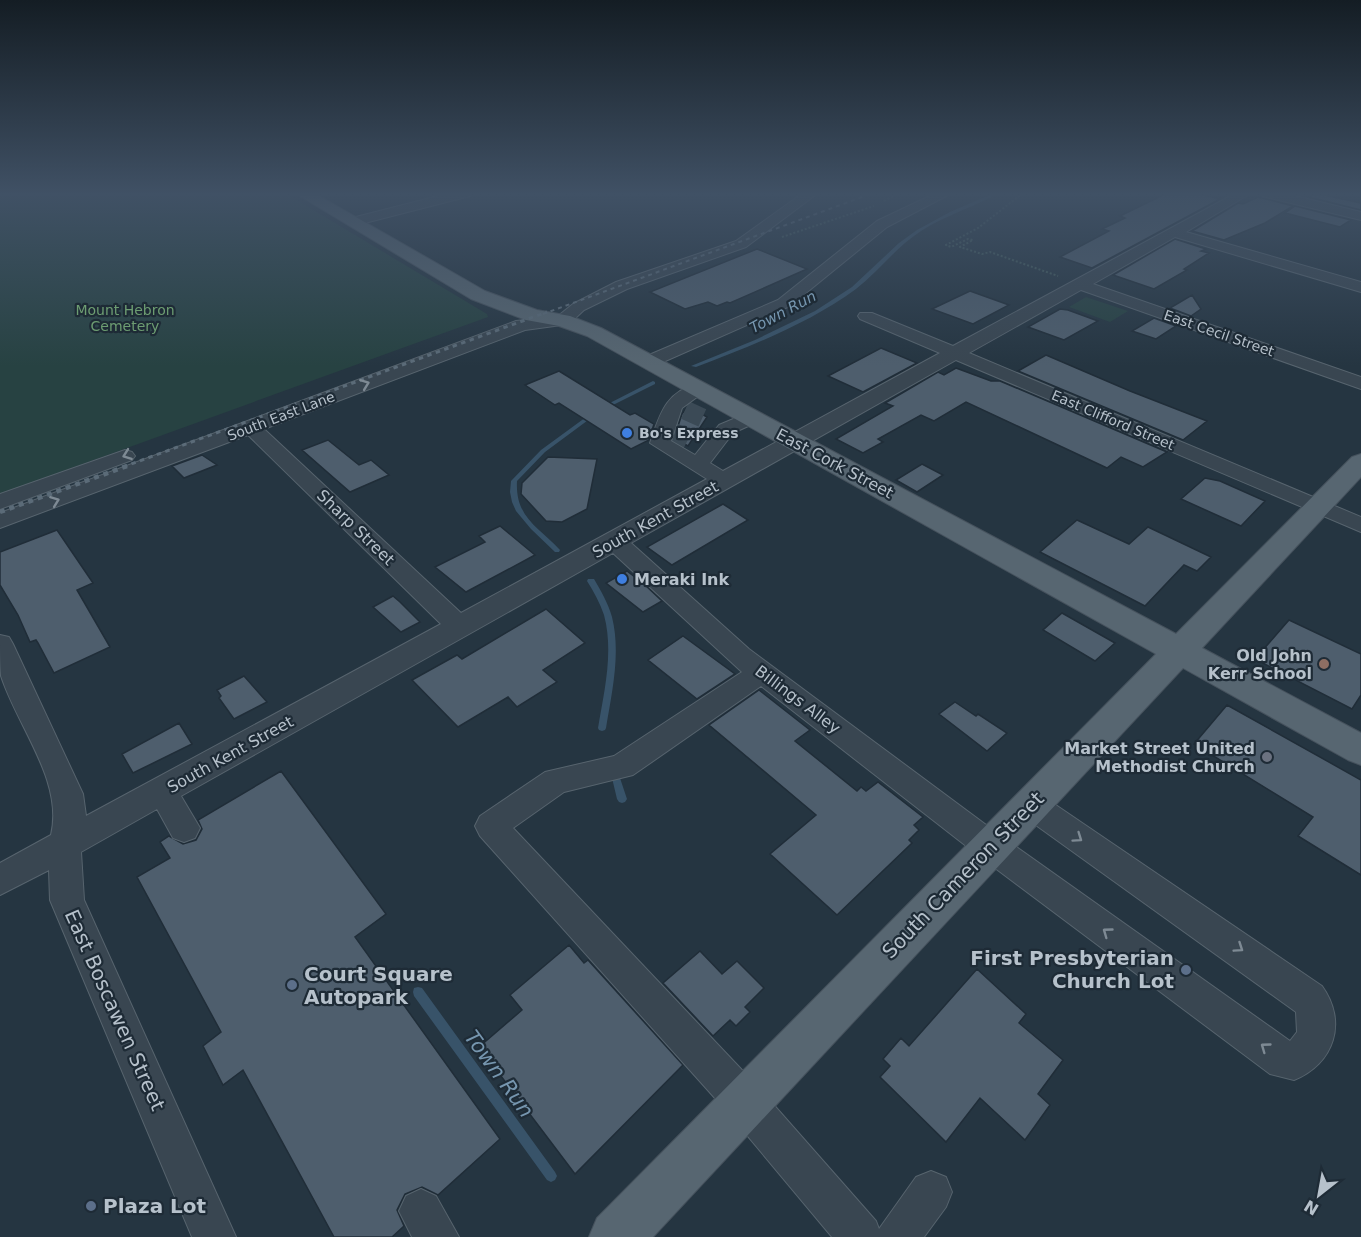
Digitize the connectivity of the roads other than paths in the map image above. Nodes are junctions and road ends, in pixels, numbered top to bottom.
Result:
1 (401, 251) edge
2 (725, 251) edge
3 (849, 251) edge
4 (1135, 251) edge
5 (1236, 251) edge
6 (1072, 282) junction
7 (1361, 287) edge
8 (516, 310) junction
9 (866, 316) dead end
10 (563, 320) junction
11 (955, 353) junction
12 (648, 362) junction
13 (1361, 382) edge
14 (699, 389) junction
15 (750, 418) junction
16 (251, 427) junction
17 (794, 442) junction
18 (713, 446) junction
19 (1361, 462) edge
20 (724, 480) junction
21 (0, 502) edge
22 (1318, 507) junction
23 (0, 521) edge
24 (1361, 525) edge
25 (614, 542) junction
26 (460, 627) junction
27 (0, 644) edge
28 (1179, 650) junction
29 (762, 672) junction
30 (1361, 750) edge
31 (162, 791) junction
32 (1030, 804) junction
33 (184, 828) dead end
34 (65, 845) junction
35 (990, 846) junction
36 (0, 880) edge
37 (745, 1102) junction
38 (931, 1192) dead end
39 (620, 1236) edge
40 (214, 1237) edge
41 (860, 1237) edge
42 (897, 1237) edge

1 - 8 main road, East Cork Street
2 - 10 street
3 - 12 street
4 - 6 street, South Kent Street
5 - 7 street
6 - 11 street, South Kent Street
6 - 13 street, East Cecil Street
8 - 10 main road, East Cork Street
8 -> 21 street, South East Lane
9 - 11 street, East Clifford Street
10 - 12 main road, East Cork Street
16 -> 10 street, South East Lane
11 - 17 street, South Kent Street
11 - 22 street, East Clifford Street
12 - 14 main road, East Cork Street
14 - 15 main road, East Cork Street
14 - 18 street
15 - 17 main road, East Cork Street
15 - 18 street
23 -> 16 street, South East Lane
16 - 26 street, Sharp Street
17 - 20 street, South Kent Street
17 - 28 main road, East Cork Street
18 - 18 street
18 - 20 street
19 - 22 main road, South Cameron Street
20 - 25 street, South Kent Street
22 - 24 street, East Clifford Street
22 - 28 main road, South Cameron Street
25 - 26 street, South Kent Street
25 - 29 street, Billings Alley
26 - 31 street, South Kent Street
27 - 34 street, East Boscawen Street
28 - 30 main road, East Cork Street
28 - 32 main road, South Cameron Street
29 - 35 street, Billings Alley
29 - 37 street
31 - 33 street
31 - 34 street, South Kent Street
32 - 35 main road, South Cameron Street
32 -> 35 street, Billings Alley
34 - 36 street, South Kent Street
34 - 40 street, East Boscawen Street
35 - 37 main road, South Cameron Street
37 - 39 main road, South Cameron Street
37 - 41 street
38 - 42 street

